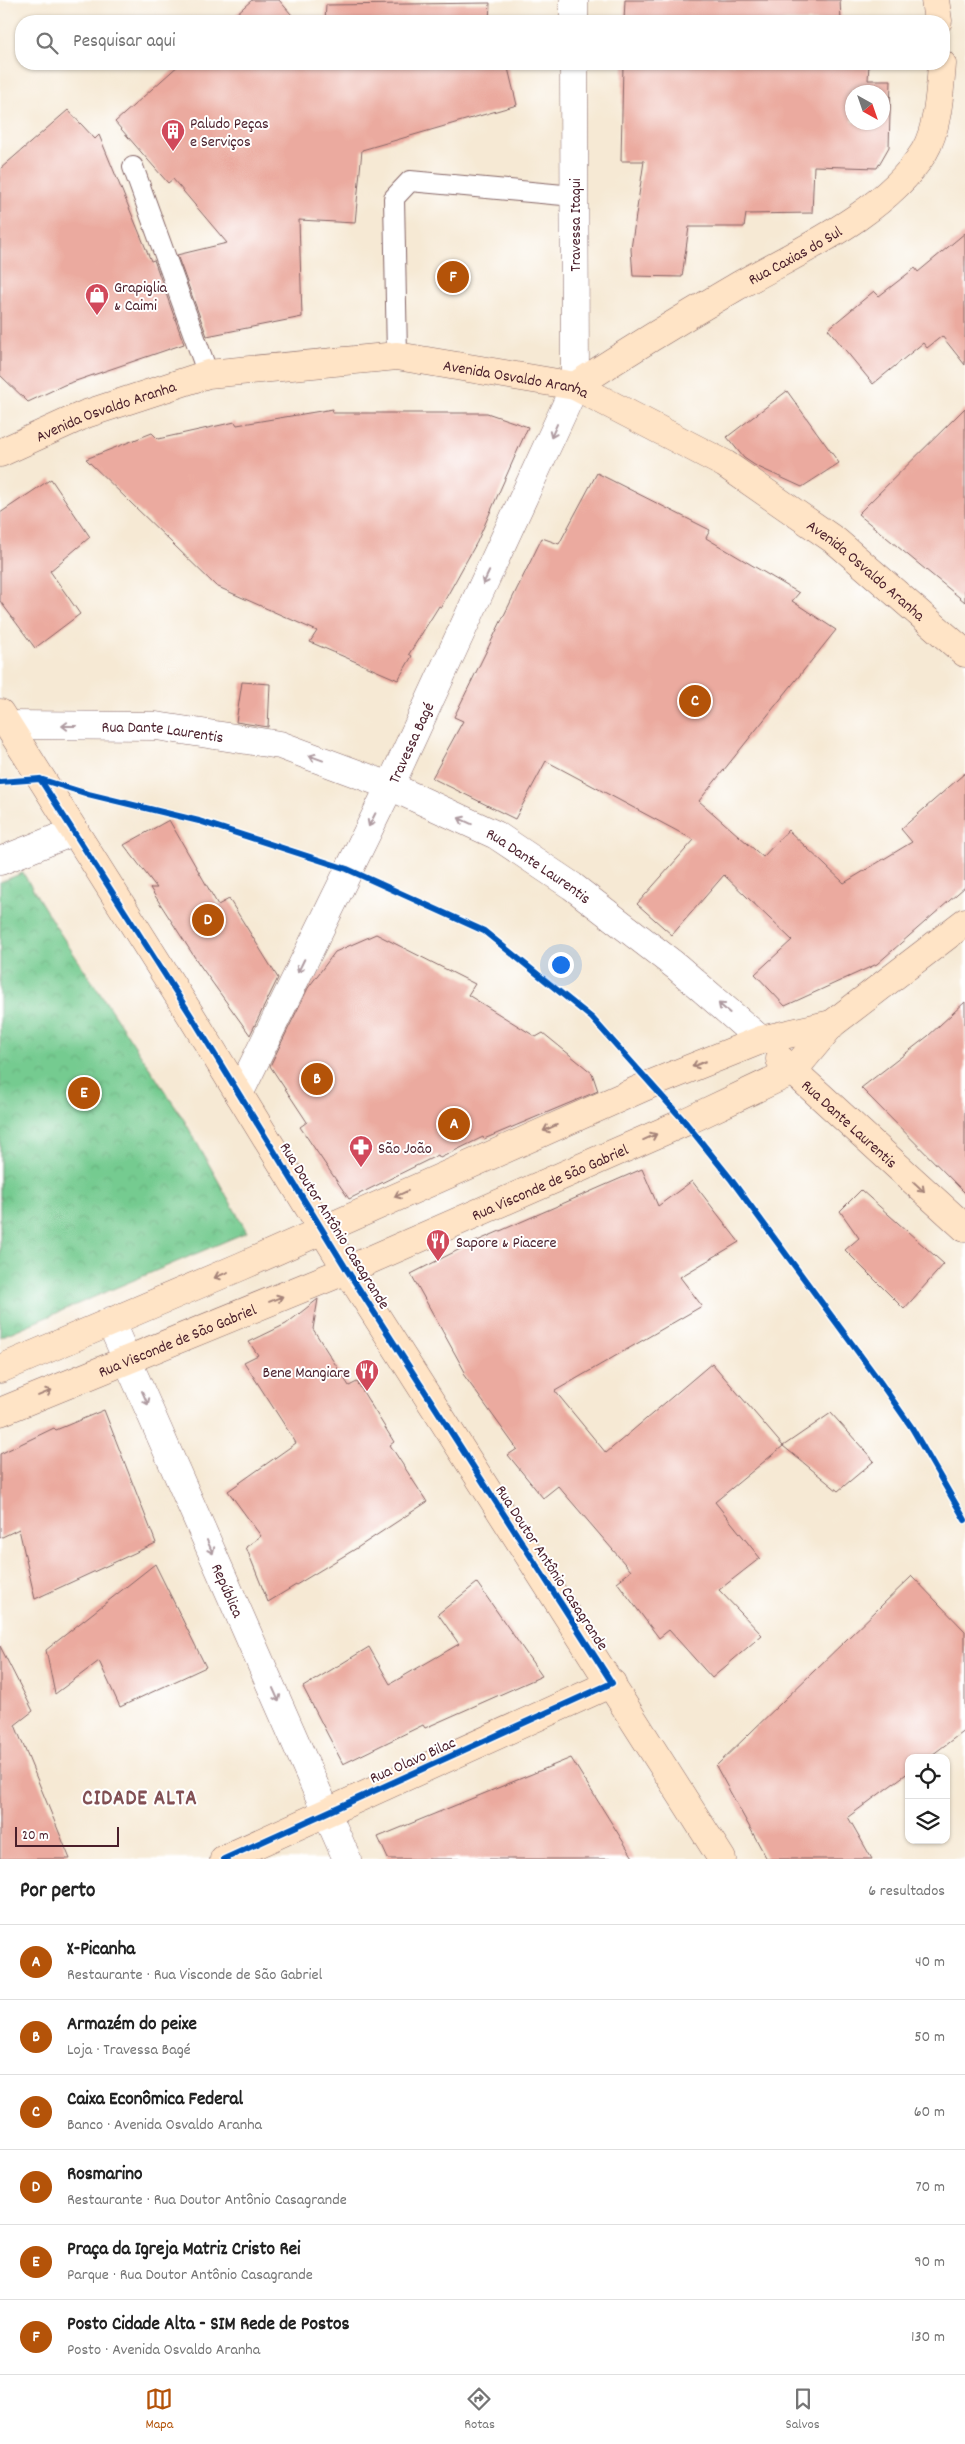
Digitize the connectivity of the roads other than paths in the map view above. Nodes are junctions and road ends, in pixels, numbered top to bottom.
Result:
1 (574, 0) edge
2 (935, 0) edge
3 (574, 15) edge
4 (937, 15) edge
5 (574, 70) edge
6 (941, 70) edge
7 (133, 167) dead end
8 (574, 196) junction
9 (397, 356) junction
10 (208, 374) junction
11 (574, 386) junction
12 (0, 453) edge
13 (965, 653) edge
14 (4, 719) edge
15 (390, 786) junction
16 (75, 831) junction
17 (0, 861) edge
18 (965, 922) edge
19 (832, 1024) junction
20 (761, 1040) junction
21 (793, 1072) junction
22 (239, 1094) junction
23 (965, 1228) edge
24 (323, 1229) junction
25 (347, 1270) junction
26 (110, 1321) junction
27 (128, 1359) junction
28 (0, 1369) edge
29 (0, 1412) edge
30 (612, 1683) junction
31 (327, 1813) junction
32 (224, 1859) edge
33 (347, 1859) edge
34 (722, 1859) edge

1 - 3 street
2 - 4 main road
5 - 8 street, Travessa Itaqui
6 - 11 main road, Rua Caxias do Sul
7 - 10 lane
8 - 9 lane
8 - 11 street, Travessa Itaqui
9 - 10 main road, Avenida Osvaldo Aranha
9 - 11 main road, Avenida Osvaldo Aranha
10 - 12 main road, Avenida Osvaldo Aranha
11 - 13 main road, Avenida Osvaldo Aranha
11 -> 15 street, Travessa Bagé
15 -> 14 street, Rua Dante Laurentis
14 - 16 main road, Rua Doutor Antônio Casagrande
20 -> 15 street, Rua Dante Laurentis
15 -> 22 street, Travessa Bagé
16 - 17 street
16 - 22 main road, Rua Doutor Antônio Casagrande
18 - 19 main road
19 - 20 main road
19 - 21 main road
20 - 21 main road, Rua Dante Laurentis
20 -> 24 main road
21 -> 23 main road, Rua Dante Laurentis
25 -> 21 main road, Rua Visconde de São Gabriel
22 - 24 main road, Rua Doutor Antônio Casagrande
24 - 25 main road, Rua Doutor Antônio Casagrande
24 -> 26 main road
27 -> 25 main road, Rua Visconde de São Gabriel
25 - 30 main road, Rua Doutor Antônio Casagrande
26 - 27 street, República
26 - 28 main road
29 -> 27 main road, Rua Visconde de São Gabriel
27 -> 31 street, República
30 - 31 main road, Rua Olavo Bilac
30 - 34 main road, Rua Doutor Antônio Casagrande
31 - 32 main road, Rua Olavo Bilac
31 - 33 street, República

